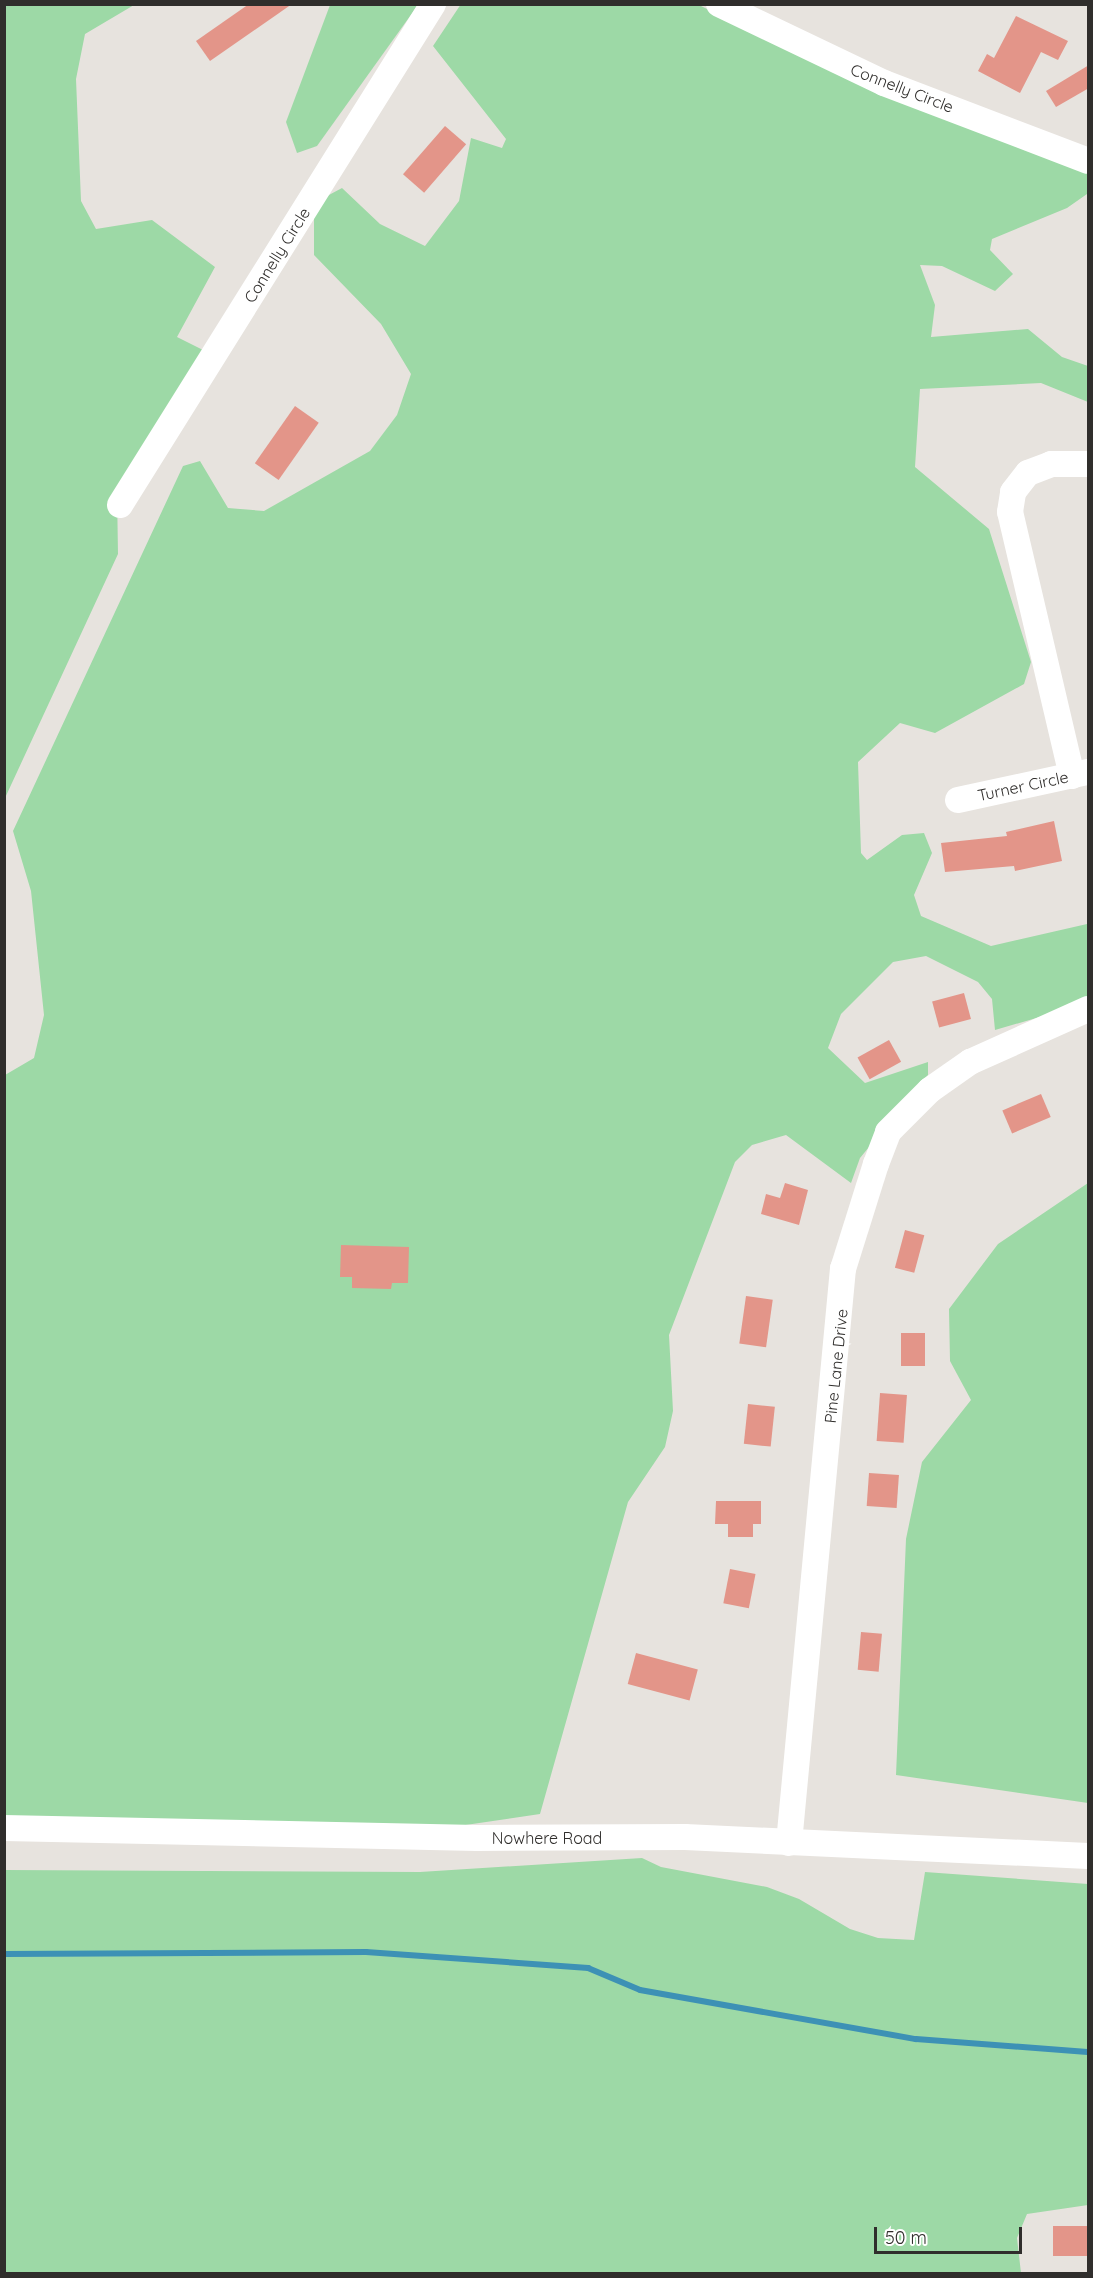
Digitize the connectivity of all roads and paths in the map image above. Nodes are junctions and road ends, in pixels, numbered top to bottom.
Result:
1 (433, 4) edge
2 (719, 4) edge
3 (1089, 161) edge
4 (1089, 464) edge
5 (120, 505) dead end
6 (1080, 774) edge
7 (958, 800) dead end
8 (1089, 1009) edge
9 (4, 1828) edge
10 (789, 1843) junction
11 (1089, 1856) edge

1 - 5 street, Connelly Circle
2 - 3 street, Connelly Circle
4 - 6 street
6 - 7 street, Turner Circle
8 - 10 street, Pine Lane Drive
9 - 10 street, Nowhere Road
10 - 11 street, Nowhere Road

